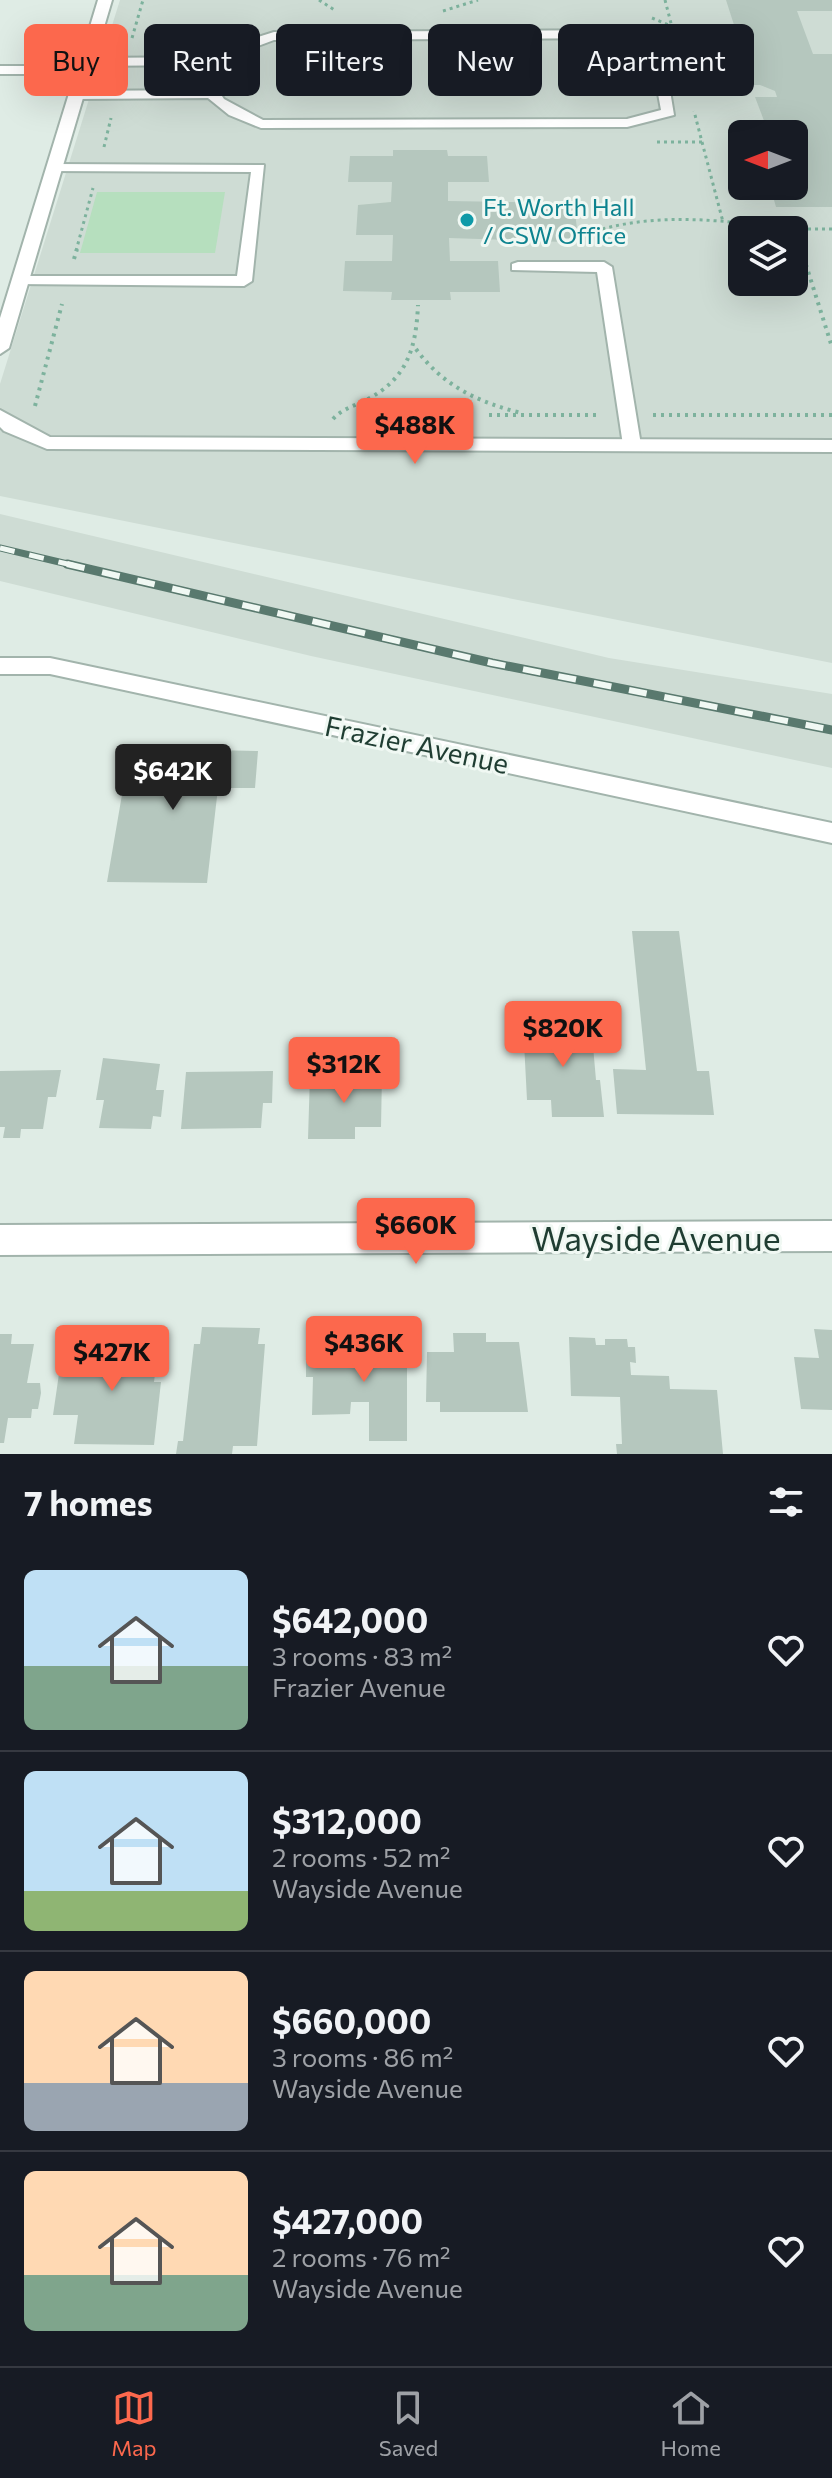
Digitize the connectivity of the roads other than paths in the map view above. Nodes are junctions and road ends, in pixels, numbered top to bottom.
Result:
1 (105, 0) edge
2 (98, 24) edge
3 (260, 39) edge
4 (0, 70) edge
5 (24, 72) edge
6 (24, 83) edge
7 (0, 85) edge
8 (76, 96) edge
9 (212, 96) edge
10 (54, 168) junction
11 (518, 267) dead end
12 (20, 281) junction
13 (0, 348) edge
14 (5, 422) edge
15 (632, 445) junction
16 (832, 446) edge
17 (0, 666) edge
18 (832, 833) edge
19 (832, 1236) edge
20 (0, 1240) edge

1 - 2 street
3 - 9 lane
4 - 5 street
6 - 7 street
8 - 10 street
10 - 12 street
10 - 12 lane
11 - 15 lane
12 - 13 street
14 - 15 street
15 - 16 street
17 - 18 street, Frazier Avenue
19 - 20 street, Wayside Avenue

